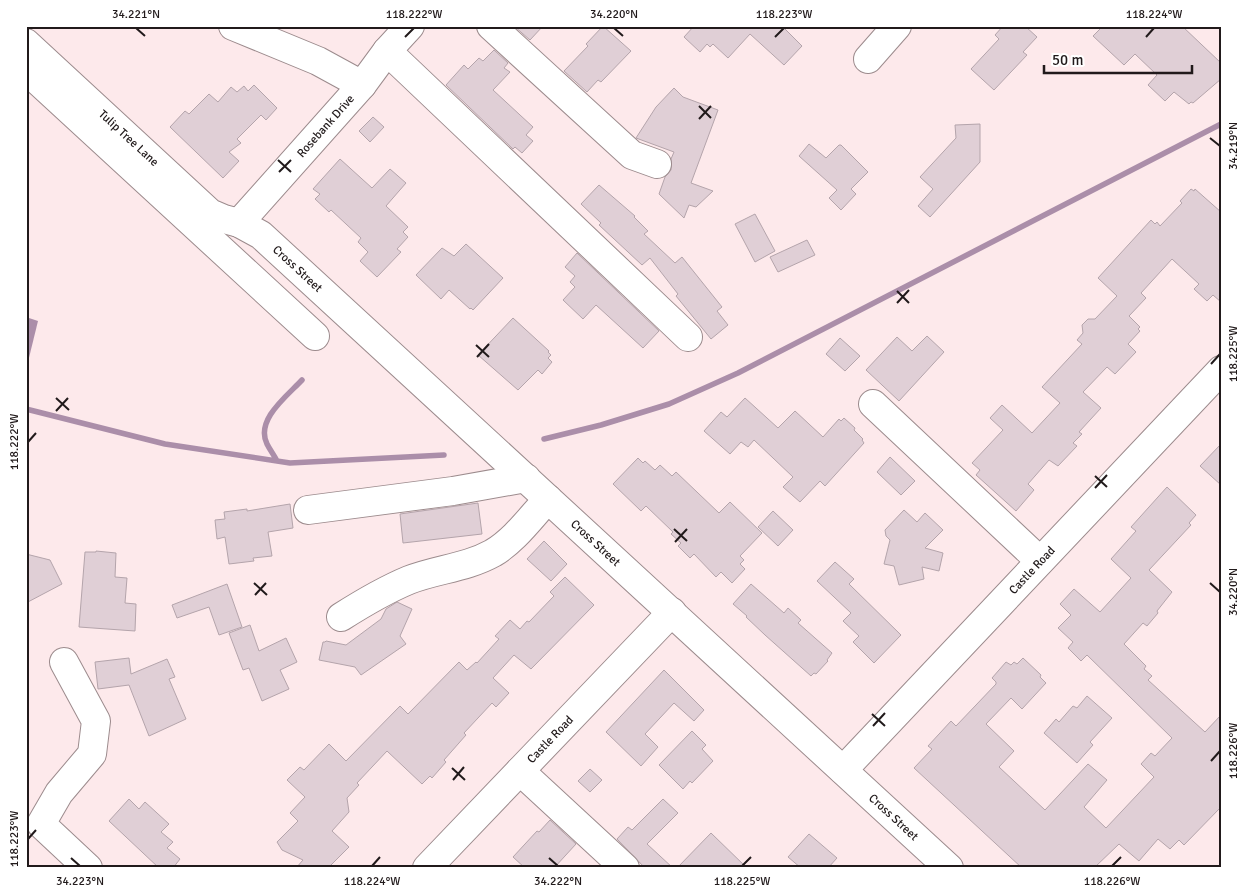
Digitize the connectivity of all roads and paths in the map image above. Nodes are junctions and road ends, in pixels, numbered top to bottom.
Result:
1 (233, 26) edge
2 (410, 26) edge
3 (491, 26) edge
4 (897, 26) edge
5 (26, 43) edge
6 (387, 51) junction
7 (868, 58) dead end
8 (26, 70) edge
9 (362, 85) junction
10 (657, 164) dead end
11 (238, 223) junction
12 (340, 308) junction
13 (688, 337) dead end
14 (1221, 370) edge
15 (873, 404) dead end
16 (526, 478) junction
17 (548, 499) junction
18 (308, 510) dead end
19 (1040, 561) junction
20 (672, 612) junction
21 (341, 617) dead end
22 (64, 662) dead end
23 (843, 770) junction
24 (520, 771) junction
25 (88, 868) edge
26 (427, 868) edge
27 (625, 868) edge
28 (949, 868) edge

1 - 9 street
2 - 6 street, Rosebank Drive
3 - 10 street
4 - 7 street
5 - 11 street, Tulip Tree Lane
6 - 9 street, Rosebank Drive
6 - 13 street
8 - 12 street
9 - 11 street, Rosebank Drive
11 - 12 street, Cross Street
12 - 16 street, Cross Street
14 - 19 street, Castle Road
15 - 19 street
16 - 17 street, Cross Street
16 - 18 street
17 - 20 street, Cross Street
17 - 21 street
19 - 23 street, Castle Road
20 - 23 street, Cross Street
20 - 24 street, Castle Road
22 - 25 street
23 - 28 street, Cross Street
24 - 26 street, Castle Road
24 - 27 street

